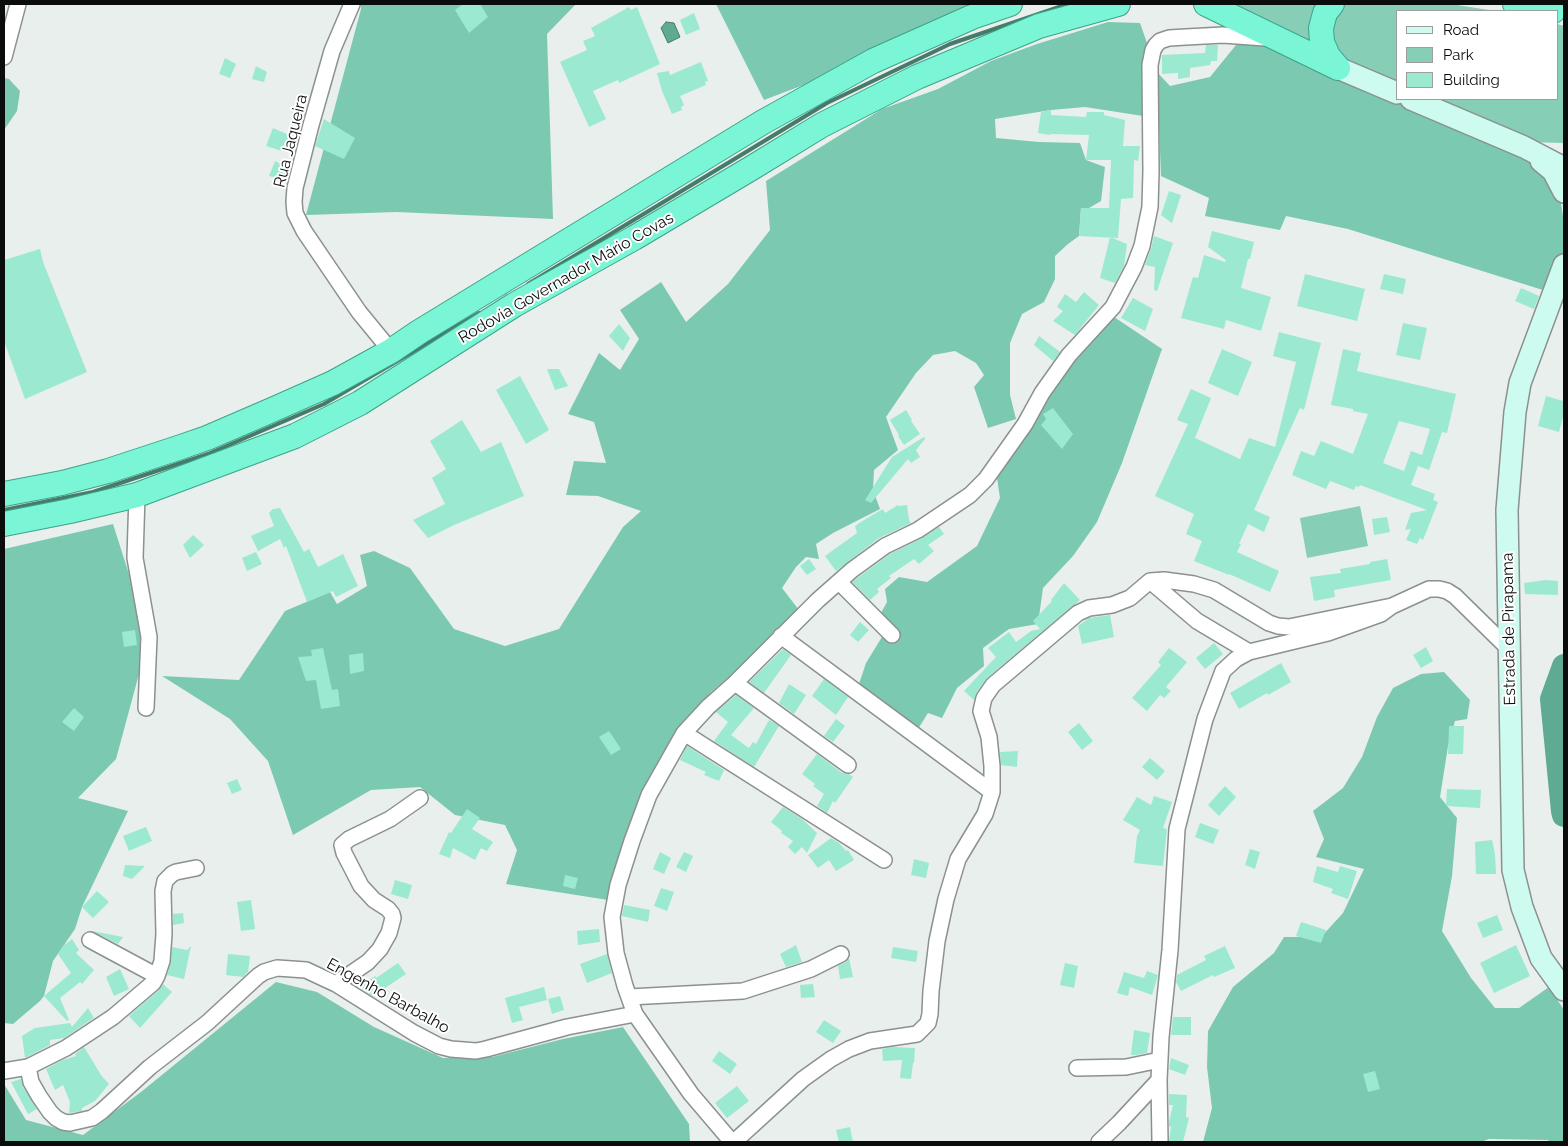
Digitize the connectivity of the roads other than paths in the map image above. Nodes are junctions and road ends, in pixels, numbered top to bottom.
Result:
1 (18, 4) edge
2 (352, 4) edge
3 (1010, 4) edge
4 (1118, 4) edge
5 (1206, 4) edge
6 (1332, 4) edge
7 (1515, 4) edge
8 (1545, 10) edge
9 (1276, 38) junction
10 (4, 57) edge
11 (1338, 68) junction
12 (1396, 93) edge
13 (1413, 100) edge
14 (1524, 147) junction
15 (1564, 150) edge
16 (1564, 168) edge
17 (1564, 192) edge
18 (1564, 265) edge
19 (391, 351) junction
20 (4, 494) edge
21 (137, 495) junction
22 (4, 524) edge
23 (1150, 581) junction
24 (838, 582) junction
25 (1392, 606) junction
26 (892, 635) dead end
27 (781, 636) junction
28 (1510, 650) junction
29 (1249, 652) junction
30 (735, 683) junction
31 (146, 708) dead end
32 (684, 733) junction
33 (848, 765) dead end
34 (992, 792) junction
35 (420, 798) dead end
36 (884, 860) dead end
37 (196, 868) dead end
38 (90, 940) dead end
39 (841, 954) dead end
40 (157, 976) junction
41 (336, 984) junction
42 (1564, 990) edge
43 (629, 997) junction
44 (635, 1014) junction
45 (1160, 1060) junction
46 (28, 1067) junction
47 (1077, 1068) dead end
48 (4, 1071) edge
49 (1159, 1080) junction
50 (733, 1142) edge
51 (1099, 1142) edge
52 (1160, 1142) edge

1 - 10 street
2 - 19 street, Rua Jaqueira
3 - 19 highway, Rodovia Governador Mário Covas
4 - 21 highway, Rodovia Governador Mário Covas
5 - 9 highway
6 - 11 highway
7 - 8 highway
9 - 11 highway
9 - 24 street
11 - 12 main road
13 - 14 main road
14 - 15 main road
14 - 16 main road
14 - 17 main road
18 - 28 main road, Estrada de Pirapama
19 - 20 highway, Rodovia Governador Mário Covas
21 - 22 highway, Rodovia Governador Mário Covas
21 - 31 street
23 - 25 street
23 - 29 street
23 - 34 street
24 - 26 street
24 - 27 street
25 - 28 street
25 - 29 street
27 - 30 street
27 - 34 street
28 - 42 main road, Estrada de Pirapama
29 - 45 street
30 - 32 street
30 - 33 street
32 - 36 street
32 - 43 street
34 - 50 street
35 - 41 street
37 - 40 street
38 - 40 street
39 - 43 street
40 - 46 street
41 - 44 street, Engenho Barbalho
41 - 46 street, Engenho Barbalho
43 - 44 street
44 - 50 street
45 - 47 street
45 - 49 street
46 - 48 street
49 - 51 street
49 - 52 street

